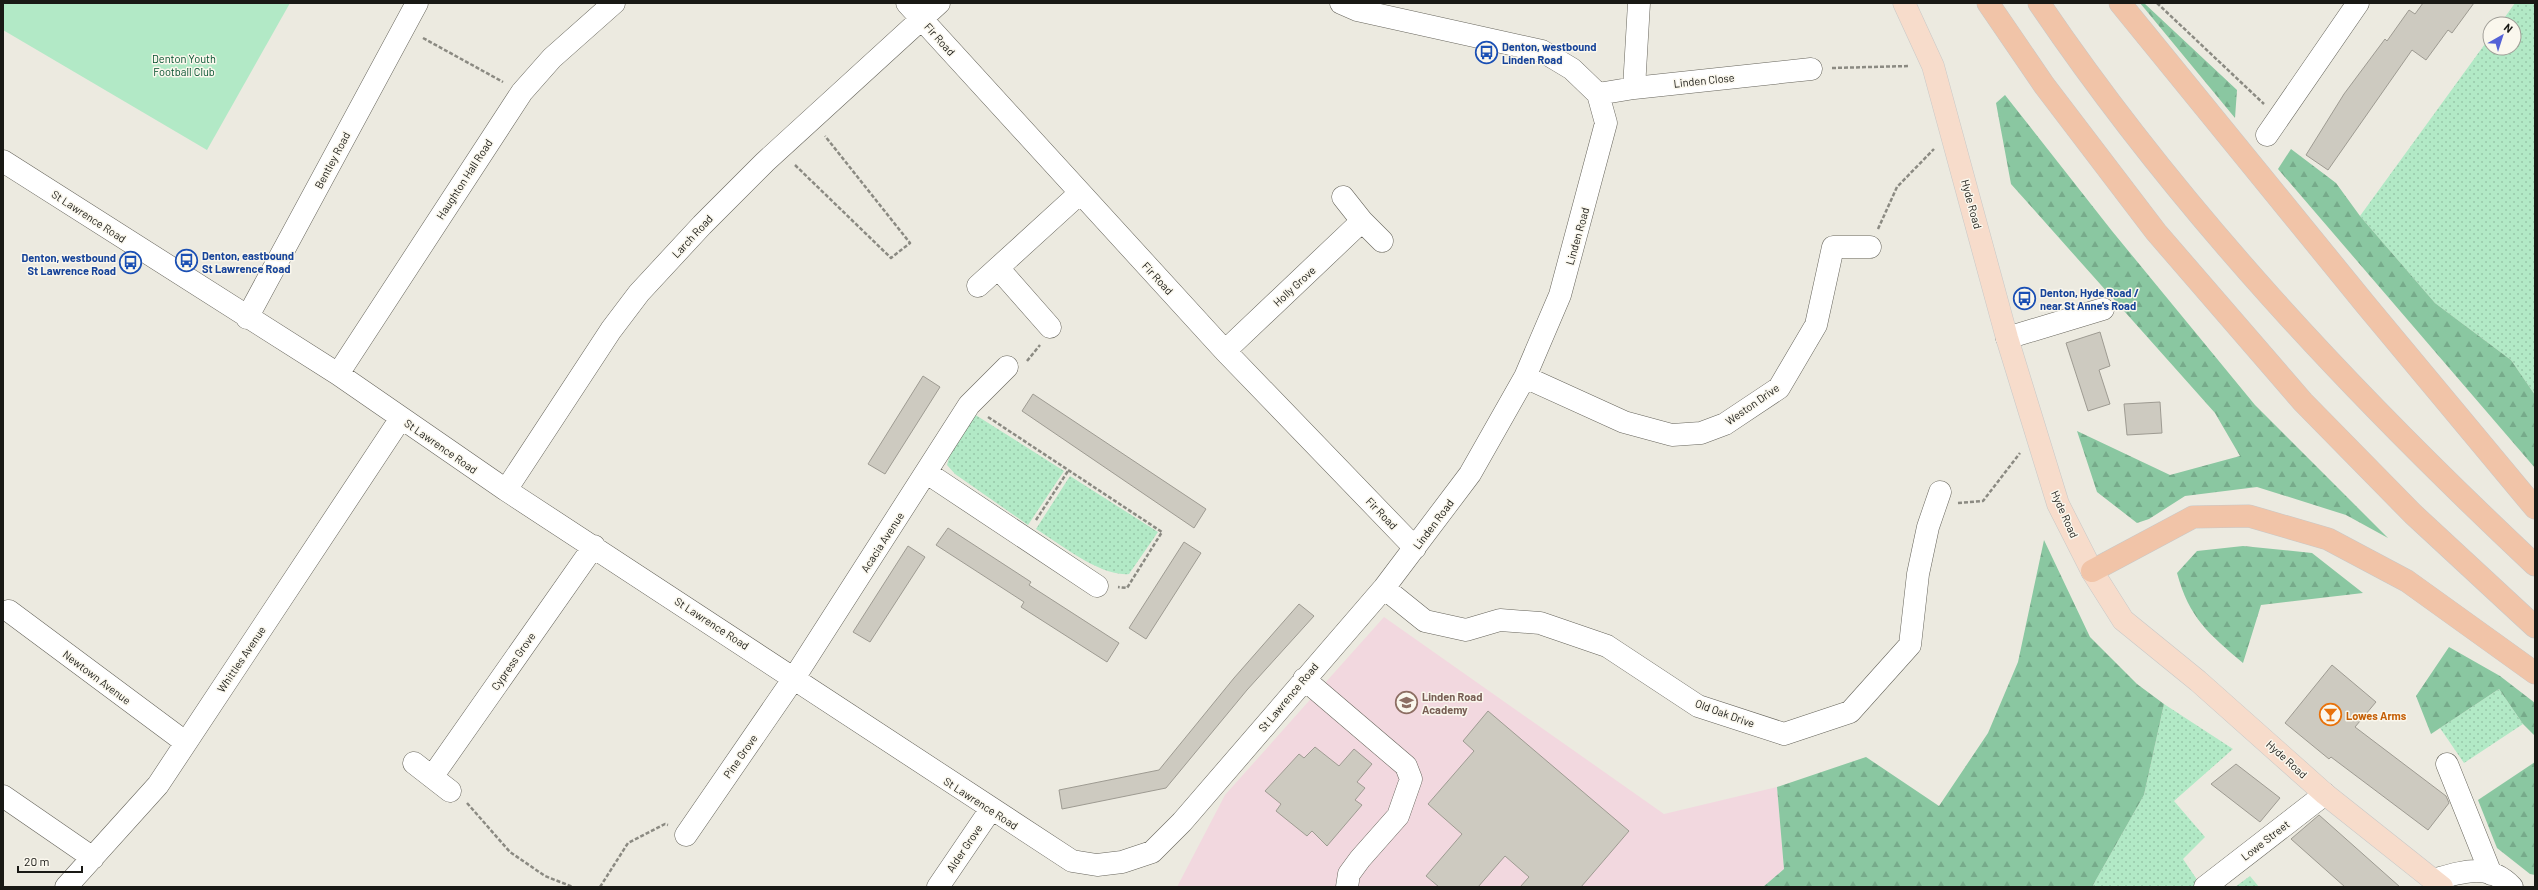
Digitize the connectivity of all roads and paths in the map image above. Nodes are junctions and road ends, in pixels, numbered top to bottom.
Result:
1 (416, 3) edge
2 (614, 3) edge
3 (939, 3) edge
4 (1341, 3) edge
5 (1639, 3) edge
6 (1988, 3) edge
7 (2039, 3) edge
8 (2120, 3) edge
9 (2157, 3) edge
10 (2358, 3) edge
11 (1908, 4) edge
12 (914, 11) edge
13 (404, 27) junction
14 (1933, 66) junction
15 (1811, 69) joint
16 (1634, 88) junction
17 (522, 92) junction
18 (1598, 94) junction
19 (811, 119) junction
20 (2273, 126) joint
21 (1952, 129) junction
22 (778, 149) junction
23 (3, 161) edge
24 (1080, 193) junction
25 (1343, 197) dead end
26 (1362, 221) junction
27 (1382, 241) dead end
28 (1870, 247) joint
29 (998, 268) junction
30 (978, 286) dead end
31 (2103, 309) dead end
32 (247, 318) junction
33 (1050, 327) joint
34 (2007, 338) junction
35 (1225, 351) junction
36 (1008, 367) joint
37 (338, 374) junction
38 (1525, 377) junction
39 (969, 405) junction
40 (401, 418) junction
41 (2036, 431) junction
42 (1068, 471) junction
43 (926, 473) junction
44 (506, 490) junction
45 (1940, 492) dead end
46 (1983, 501) dead end
47 (2535, 508) edge
48 (1024, 538) junction
49 (594, 546) junction
50 (1416, 548) junction
51 (2535, 565) edge
52 (2092, 571) junction
53 (1097, 586) joint
54 (1377, 595) junction
55 (10, 611) dead end
56 (2535, 627) edge
57 (2535, 673) edge
58 (794, 678) junction
59 (1304, 679) junction
60 (185, 742) junction
61 (414, 763) dead end
62 (2447, 764) dead end
63 (432, 777) junction
64 (450, 791) joint
65 (2325, 794) junction
66 (3, 796) edge
67 (990, 810) junction
68 (686, 835) joint
69 (93, 858) junction
70 (2490, 874) junction
71 (2437, 883) edge
72 (66, 887) edge
73 (573, 887) edge
74 (600, 887) edge
75 (938, 887) edge
76 (1347, 887) edge
77 (2205, 887) edge
78 (2512, 887) edge

1 - 13 street, Bentley Road
2 - 17 street, Haughton Hall Road
3 - 12 street
4 - 18 street
5 - 16 street
6 - 56 highway
7 - 51 highway
8 - 47 highway
9 - 20 path
10 - 20 street
11 - 14 main road, Hyde Road
12 - 19 street, Larch Road
12 - 24 street, Fir Road
13 - 17 path
13 - 32 street, Bentley Road
14 - 15 path
14 - 21 main road, Hyde Road
15 - 16 street, Linden Close
16 - 18 street, Linden Close
17 - 37 street, Haughton Hall Road
18 - 38 street, Linden Road
19 - 22 street, Larch Road
19 - 22 path
21 - 28 path
21 - 34 main road, Hyde Road
22 - 44 street, Larch Road
23 - 32 street, St Lawrence Road
24 - 29 street
24 - 35 street, Fir Road
25 - 26 street
26 - 27 street
26 - 35 street, Holly Grove
28 - 38 street, Weston Drive
29 - 30 street
29 - 33 street
31 - 34 street
32 - 37 street, St Lawrence Road
33 - 36 path
34 - 41 main road, Hyde Road
35 - 50 street, Fir Road
36 - 39 street, Acacia Avenue
37 - 40 street, St Lawrence Road
38 - 50 street, Linden Road
39 - 42 path
39 - 43 street, Acacia Avenue
40 - 44 street, St Lawrence Road
40 - 60 street, Whittles Avenue
41 - 46 path
41 - 52 main road, Hyde Road
42 - 48 path
42 - 53 path
43 - 48 street
43 - 58 street, Acacia Avenue
44 - 49 street, St Lawrence Road
45 - 54 street, Old Oak Drive
48 - 53 street
49 - 58 street, St Lawrence Road
49 - 63 street, Cypress Grove
50 - 54 street, Linden Road
52 - 57 highway
52 - 65 main road, Hyde Road
54 - 59 street, St Lawrence Road
55 - 60 street, Newtown Avenue
58 - 67 street, St Lawrence Road
58 - 68 street, Pine Grove
59 - 67 street, St Lawrence Road
59 - 76 street
60 - 69 street, Whittles Avenue
61 - 63 street
62 - 70 street
63 - 64 street
64 - 73 path
65 - 71 main road, Hyde Road
65 - 77 street, Lowe Street
66 - 69 street
67 - 75 street, Alder Grove
68 - 74 path
69 - 72 street, Whittles Avenue
70 - 71 street
70 - 78 street

